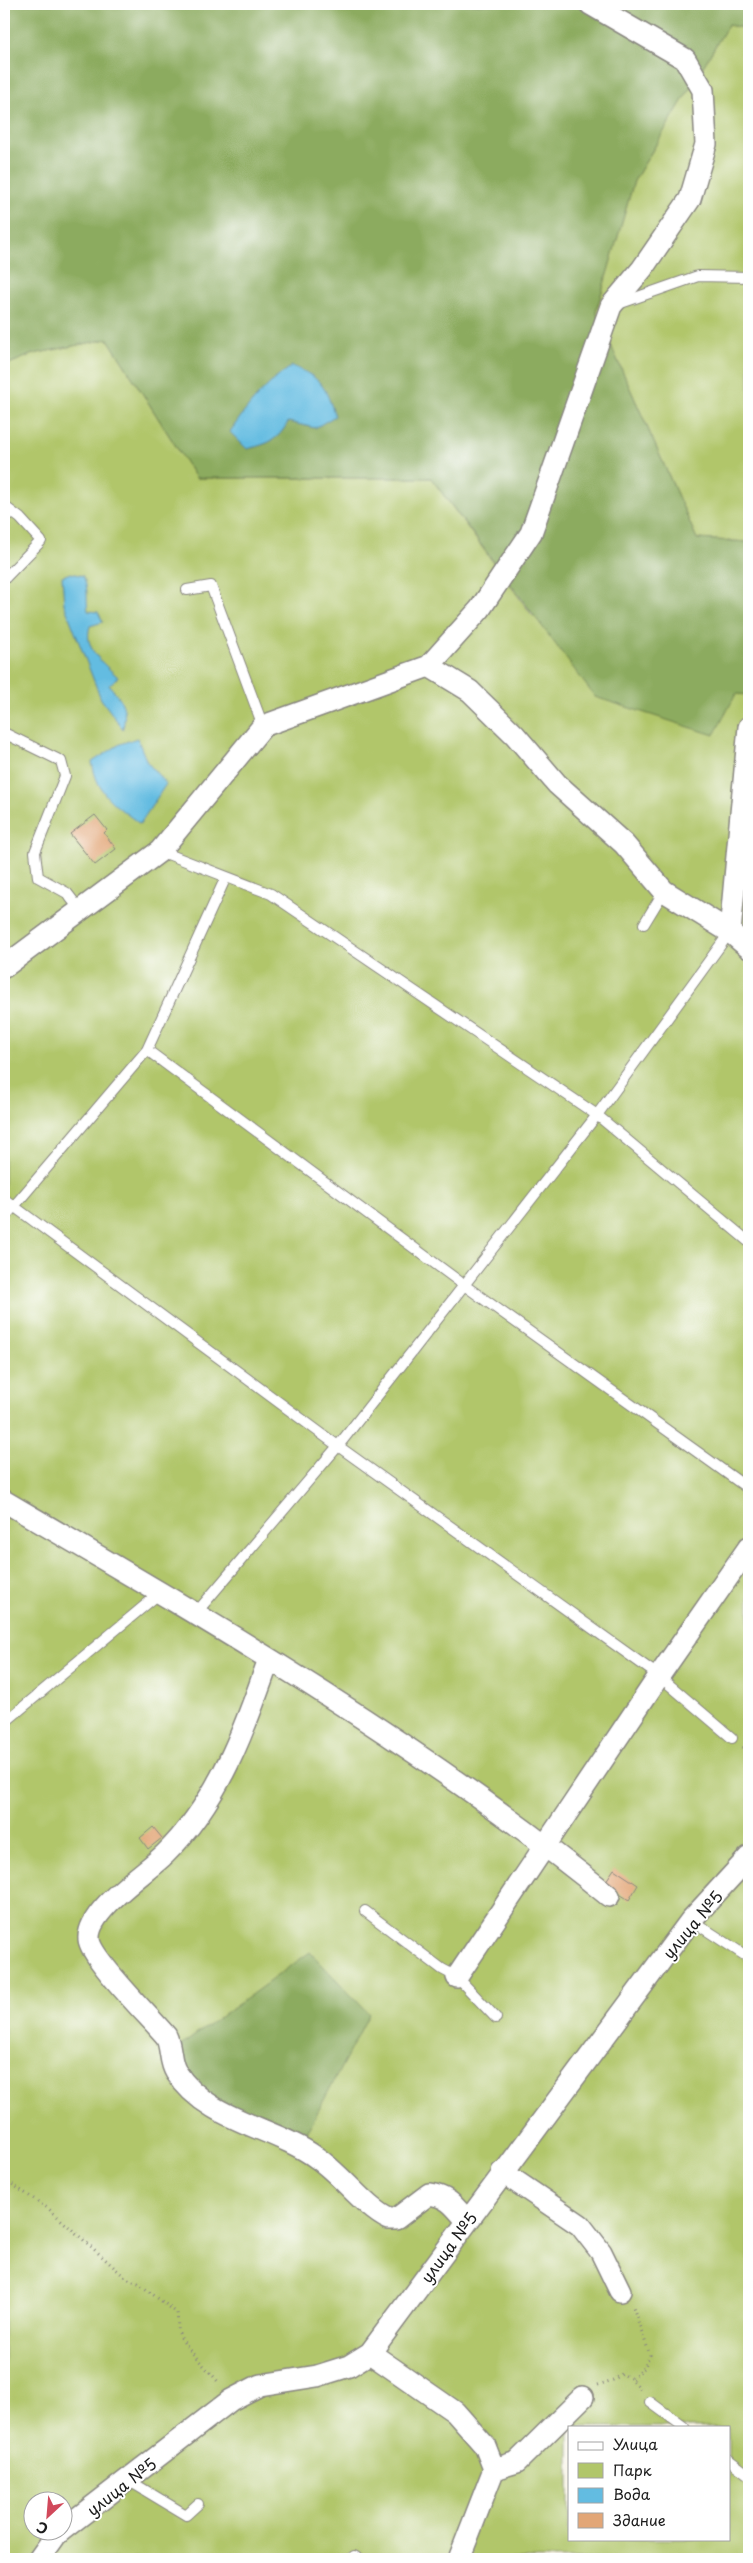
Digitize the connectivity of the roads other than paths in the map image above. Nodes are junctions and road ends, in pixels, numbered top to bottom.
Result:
1 (590, 4) edge
2 (749, 277) edge
3 (611, 306) junction
4 (4, 506) edge
5 (4, 579) edge
6 (187, 590) dead end
7 (429, 666) junction
8 (263, 726) junction
9 (749, 727) edge
10 (4, 733) edge
11 (160, 851) junction
12 (226, 877) junction
13 (664, 891) junction
14 (80, 910) junction
15 (644, 924) dead end
16 (730, 932) junction
17 (749, 948) edge
18 (4, 967) edge
19 (147, 1050) junction
20 (596, 1115) junction
21 (4, 1199) edge
22 (14, 1206) junction
23 (4, 1218) edge
24 (749, 1242) edge
25 (464, 1285) junction
26 (338, 1446) junction
27 (749, 1489) edge
28 (4, 1501) edge
29 (749, 1547) edge
30 (161, 1592) junction
31 (196, 1613) junction
32 (269, 1659) junction
33 (659, 1676) junction
34 (4, 1723) edge
35 (732, 1738) dead end
36 (546, 1845) junction
37 (749, 1857) edge
38 (609, 1896) dead end
39 (365, 1911) dead end
40 (691, 1920) junction
41 (749, 1958) edge
42 (457, 1977) junction
43 (496, 2018) dead end
44 (502, 2172) junction
45 (466, 2220) junction
46 (620, 2291) road end
47 (370, 2353) junction
48 (583, 2397) road end
49 (650, 2402) road end
50 (683, 2426) edge
51 (730, 2461) edge
52 (494, 2469) junction
53 (748, 2471) edge
54 (128, 2480) junction
55 (198, 2504) dead end
56 (72, 2522) edge
57 (53, 2540) edge
58 (40, 2559) edge
59 (459, 2559) edge

1 - 3 street
2 - 3 lane
3 - 7 street
4 - 5 lane
6 - 8 lane
7 - 8 street
7 - 13 street
8 - 11 street
9 - 16 street
10 - 14 lane
11 - 12 lane
11 - 14 street
12 - 19 lane
12 - 20 lane
13 - 15 lane
13 - 16 street
14 - 18 street
16 - 17 street
16 - 20 lane
19 - 22 lane
19 - 25 lane
20 - 24 lane
20 - 25 lane
21 - 22 lane
22 - 23 lane
22 - 26 lane
25 - 26 lane
25 - 27 lane
26 - 31 lane
26 - 33 lane
28 - 30 street
29 - 33 street
30 - 31 street
30 - 34 lane
31 - 32 street
32 - 36 street
32 - 45 street
33 - 35 lane
33 - 36 street
36 - 38 street
36 - 42 street
37 - 40 street, улица №5
39 - 42 lane
40 - 41 lane
40 - 44 street, улица №5
42 - 43 lane
44 - 45 street, улица №5
44 - 46 street
45 - 47 street, улица №5
47 - 52 street
47 - 54 street, улица №5
48 - 52 street
49 - 50 lane
51 - 53 lane
52 - 59 street
54 - 55 lane
54 - 56 street, улица №5
57 - 58 street, улица №5

